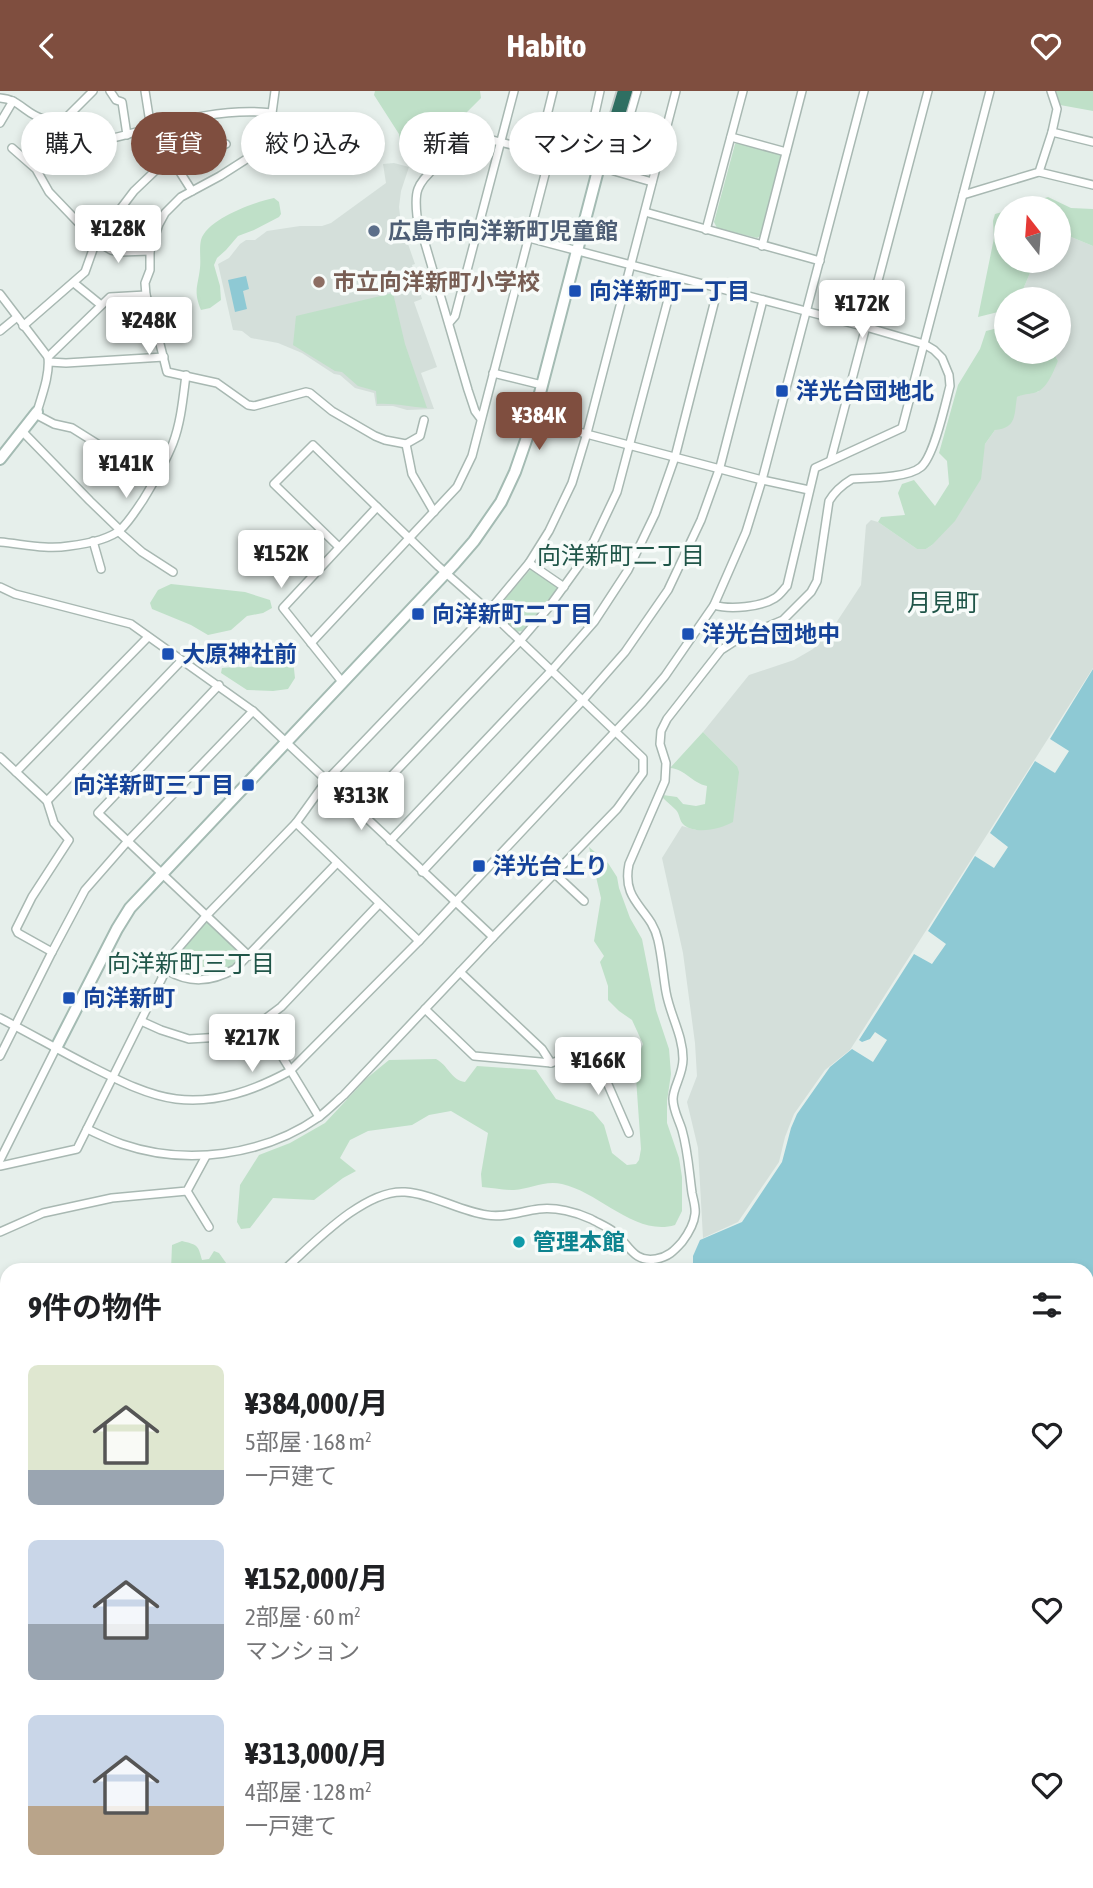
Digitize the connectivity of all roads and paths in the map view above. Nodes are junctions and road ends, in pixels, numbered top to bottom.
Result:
1 (93, 91) edge
2 (110, 91) edge
3 (145, 91) edge
4 (275, 91) edge
5 (514, 91) edge
6 (554, 91) edge
7 (600, 91) edge
8 (617, 91) edge
9 (625, 91) edge
10 (637, 91) edge
11 (676, 91) edge
12 (743, 91) edge
13 (802, 91) edge
14 (864, 91) edge
15 (928, 91) edge
16 (990, 91) edge
17 (1051, 91) edge
18 (0, 99) edge
19 (13, 101) junction
20 (28, 112) edge
21 (72, 112) edge
22 (148, 112) edge
23 (264, 112) edge
24 (272, 112) edge
25 (548, 112) edge
26 (595, 112) edge
27 (612, 112) edge
28 (619, 112) edge
29 (227, 113) edge
30 (0, 123) edge
31 (1052, 132) junction
32 (131, 134) edge
33 (127, 135) junction
34 (117, 137) edge
35 (731, 137) junction
36 (502, 142) junction
37 (1093, 142) edge
38 (509, 144) edge
39 (12, 148) dead end
40 (786, 152) junction
41 (241, 162) edge
42 (1039, 172) junction
43 (151, 175) edge
44 (182, 175) edge
45 (545, 175) edge
46 (597, 175) edge
47 (652, 182) junction
48 (1093, 184) edge
49 (192, 191) junction
50 (963, 195) junction
51 (645, 212) junction
52 (706, 230) junction
53 (528, 238) junction
54 (96, 241) junction
55 (762, 246) junction
56 (150, 251) junction
57 (578, 251) junction
58 (820, 261) junction
59 (630, 266) junction
60 (674, 277) junction
61 (74, 283) junction
62 (718, 288) junction
63 (0, 294) edge
64 (146, 295) junction
65 (763, 300) junction
66 (101, 305) junction
67 (807, 312) junction
68 (17, 317) junction
69 (449, 323) junction
70 (23, 326) junction
71 (866, 327) junction
72 (0, 331) edge
73 (924, 344) junction
74 (164, 357) junction
75 (48, 360) junction
76 (493, 373) junction
77 (186, 375) junction
78 (542, 385) junction
79 (36, 413) junction
80 (481, 419) junction
81 (424, 420) dead end
82 (533, 420) junction
83 (22, 431) junction
84 (587, 433) junction
85 (406, 444) junction
86 (630, 446) junction
87 (675, 457) junction
88 (0, 459) edge
89 (831, 459) junction
90 (720, 467) junction
91 (762, 479) junction
92 (155, 480) junction
93 (809, 490) junction
94 (377, 507) junction
95 (434, 512) junction
96 (119, 530) junction
97 (409, 537) junction
98 (93, 541) junction
99 (0, 542) edge
100 (339, 547) junction
101 (529, 563) junction
102 (101, 569) dead end
103 (173, 572) dead end
104 (446, 573) junction
105 (0, 587) edge
106 (564, 587) junction
107 (714, 605) junction
108 (489, 611) junction
109 (148, 637) junction
110 (520, 641) junction
111 (311, 643) junction
112 (181, 661) junction
113 (551, 671) junction
114 (343, 683) junction
115 (219, 685) junction
116 (583, 700) junction
117 (253, 711) junction
118 (615, 732) junction
119 (286, 742) junction
120 (0, 757) edge
121 (16, 772) junction
122 (327, 780) junction
123 (47, 801) junction
124 (358, 811) junction
125 (296, 823) junction
126 (390, 841) junction
127 (127, 842) junction
128 (337, 863) junction
129 (422, 872) junction
130 (554, 873) junction
131 (161, 874) junction
132 (584, 901) dead end
133 (454, 902) junction
134 (379, 904) junction
135 (206, 916) junction
136 (493, 937) junction
137 (419, 941) junction
138 (52, 952) junction
139 (249, 955) junction
140 (166, 970) junction
141 (460, 972) junction
142 (425, 1009) junction
143 (0, 1018) edge
144 (141, 1021) junction
145 (261, 1022) junction
146 (15, 1026) junction
147 (609, 1044) dead end
148 (56, 1048) junction
149 (593, 1050) junction
150 (0, 1056) edge
151 (551, 1063) junction
152 (290, 1071) junction
153 (113, 1077) junction
154 (319, 1117) junction
155 (87, 1129) junction
156 (629, 1133) dead end
157 (206, 1156) junction
158 (0, 1160) edge
159 (0, 1166) edge
160 (187, 1191) junction
161 (209, 1227) dead end
162 (0, 1232) edge
163 (292, 1263) edge

1 - 21 street
2 - 33 street
3 - 22 street
4 - 24 street
5 - 36 street
6 - 25 street
7 - 26 street
8 - 27 highway
9 - 28 highway
10 - 47 street
11 - 47 street
12 - 35 street
13 - 40 street
14 - 58 street
15 - 71 street
16 - 50 street
17 - 31 street
18 - 19 street
19 - 20 street
19 - 30 street
23 - 29 street
31 - 37 street
31 - 42 street
32 - 33 street
33 - 34 street
35 - 40 street
35 - 52 street
36 - 38 street
36 - 69 street
36 - 69 street
39 - 54 street
40 - 55 street
41 - 49 street
42 - 48 street
42 - 50 street
43 - 54 street
44 - 49 street
45 - 53 street
46 - 57 street
47 - 51 street
49 - 56 street
50 - 73 street
51 - 52 street
51 - 59 street
52 - 55 street
53 - 57 street
53 - 76 street
54 - 56 street
54 - 61 street
55 - 58 street
56 - 64 street
57 - 59 street
57 - 78 street
58 - 67 street
59 - 60 street
59 - 84 street
60 - 62 street
60 - 86 street
61 - 66 street
61 - 70 street
62 - 65 street
62 - 87 street
63 - 68 street
64 - 66 street
64 - 74 street
65 - 67 street
65 - 90 street
66 - 75 street
67 - 71 street
67 - 91 street
68 - 70 street
68 - 72 street
69 - 80 street
70 - 75 street
71 - 73 street
71 - 89 street
73 - 89 street
73 - 163 street
74 - 75 street
74 - 77 street
75 - 79 street
76 - 78 street
76 - 80 street
77 - 85 street
77 - 92 street
78 - 82 street
79 - 83 street
79 - 92 street
80 - 95 street
81 - 85 street
82 - 84 street
82 - 104 street
83 - 88 street
83 - 96 street
84 - 86 street
84 - 101 street
85 - 95 street
86 - 87 street
86 - 106 street
87 - 90 street
87 - 113 street
89 - 93 street
90 - 91 street
90 - 116 street
91 - 93 street
91 - 107 street
92 - 96 street
93 - 107 street
94 - 97 street
94 - 100 street
94 - 100 street
95 - 97 street
96 - 98 street
96 - 103 street
97 - 104 street
97 - 111 street
98 - 99 street
98 - 102 street
100 - 111 street
101 - 106 street
101 - 108 street
104 - 108 street
104 - 114 street
105 - 109 street
106 - 110 street
107 - 118 street
108 - 110 street
108 - 122 street
109 - 112 street
109 - 121 street
110 - 113 street
110 - 124 street
111 - 114 street
112 - 115 street
112 - 123 street
113 - 116 street
113 - 126 street
114 - 119 street
115 - 117 street
115 - 127 street
116 - 118 street
116 - 129 street
117 - 119 street
117 - 127 street
118 - 130 street
118 - 133 street
119 - 122 street
119 - 131 street
120 - 121 street
121 - 123 street
122 - 124 street
122 - 125 street
123 - 138 street
124 - 126 street
125 - 128 street
125 - 135 street
126 - 129 street
127 - 131 street
127 - 138 street
128 - 134 street
128 - 139 street
129 - 133 street
130 - 132 street
130 - 136 street
131 - 135 street
131 - 148 street
133 - 136 street
133 - 137 street
134 - 137 street
134 - 145 street
135 - 139 street
135 - 140 street
136 - 141 street
137 - 152 street
138 - 146 street
139 - 140 street
140 - 144 street
141 - 142 street
141 - 151 street
142 - 151 street
142 - 154 street
143 - 146 street
144 - 145 street
144 - 153 street
145 - 152 street
146 - 148 street
146 - 150 street
147 - 149 street
148 - 153 street
148 - 158 street
149 - 151 street
149 - 156 street
152 - 153 street
152 - 154 street
153 - 155 street
154 - 157 street
155 - 157 street
155 - 159 street
157 - 160 street
160 - 161 street
160 - 162 street

